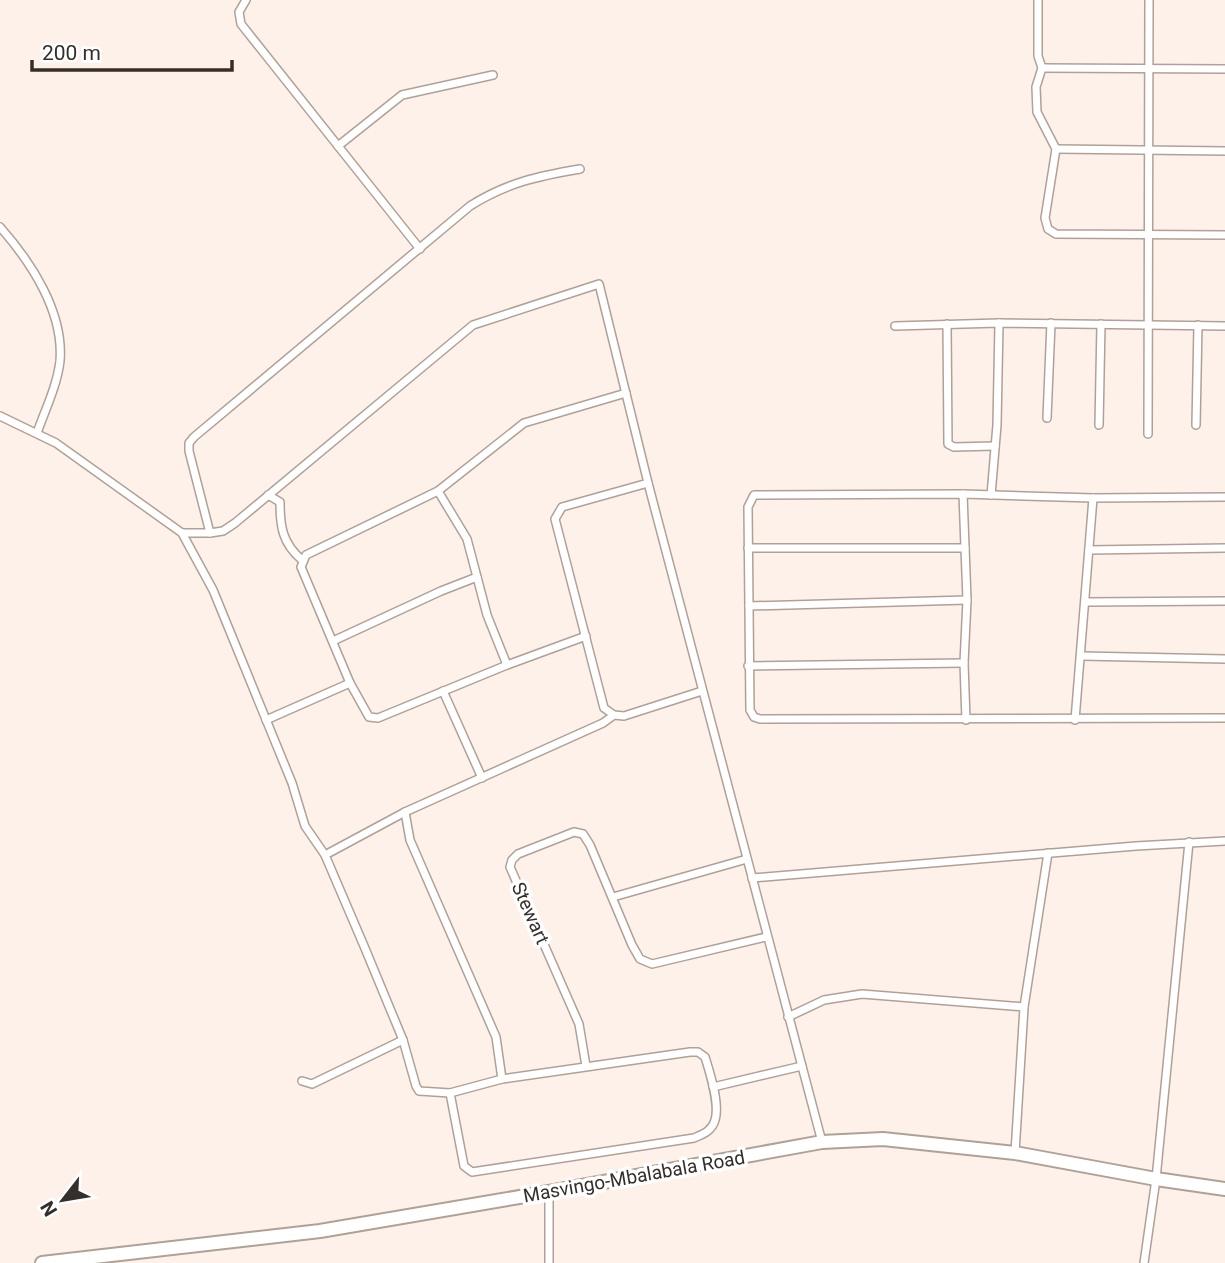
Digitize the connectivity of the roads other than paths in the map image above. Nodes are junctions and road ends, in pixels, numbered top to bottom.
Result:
1 (246, 0) edge
2 (1038, 0) edge
3 (1149, 0) edge
4 (1148, 67) junction
5 (1042, 68) junction
6 (1225, 69) edge
7 (494, 75) dead end
8 (338, 146) junction
9 (1056, 149) junction
10 (1147, 150) junction
11 (1225, 151) edge
12 (580, 169) dead end
13 (0, 227) edge
14 (1147, 234) junction
15 (1225, 235) edge
16 (420, 249) junction
17 (999, 323) junction
18 (1051, 323) junction
19 (947, 324) junction
20 (1101, 324) junction
21 (1147, 325) junction
22 (1198, 325) junction
23 (895, 326) dead end
24 (1225, 326) edge
25 (626, 393) junction
26 (0, 415) edge
27 (1046, 418) dead end
28 (1099, 425) dead end
29 (1196, 425) dead end
30 (37, 433) junction
31 (1148, 435) dead end
32 (995, 446) junction
33 (648, 483) junction
34 (438, 491) junction
35 (963, 494) junction
36 (268, 495) junction
37 (991, 495) junction
38 (1225, 497) edge
39 (1093, 498) junction
40 (182, 533) junction
41 (210, 533) junction
42 (748, 548) junction
43 (965, 548) junction
44 (1225, 548) edge
45 (1089, 550) junction
46 (302, 560) junction
47 (477, 577) junction
48 (967, 600) junction
49 (1225, 601) edge
50 (1086, 602) junction
51 (749, 606) junction
52 (586, 636) junction
53 (333, 642) junction
54 (1082, 656) junction
55 (1225, 659) edge
56 (964, 663) junction
57 (507, 665) junction
58 (748, 666) junction
59 (350, 682) junction
60 (443, 691) junction
61 (702, 691) junction
62 (614, 715) junction
63 (1225, 718) edge
64 (267, 720) junction
65 (966, 720) junction
66 (1075, 720) junction
67 (482, 778) junction
68 (405, 812) junction
69 (1225, 841) edge
70 (1189, 842) junction
71 (1048, 853) junction
72 (325, 855) junction
73 (747, 859) junction
74 (752, 878) junction
75 (613, 897) junction
76 (766, 937) junction
77 (1024, 1007) junction
78 (788, 1017) junction
79 (403, 1040) junction
80 (586, 1066) junction
81 (802, 1066) junction
82 (502, 1079) junction
83 (302, 1081) dead end
84 (713, 1087) junction
85 (450, 1093) junction
86 (822, 1142) junction
87 (1015, 1153) junction
88 (1156, 1179) junction
89 (1225, 1189) edge
90 (549, 1192) junction
91 (42, 1263) edge
92 (549, 1263) edge
93 (1144, 1263) edge

1 - 8 street
2 - 5 street
3 - 4 street
4 - 5 street
4 - 6 street
4 - 10 street
5 - 9 street
7 - 8 street
8 - 16 street
9 - 10 street
9 - 14 street
10 - 11 street
10 - 14 street
12 - 16 street
13 - 30 street
14 - 15 street
14 - 21 street
16 - 41 street
17 - 18 street
17 - 19 street
17 - 32 street
18 - 20 street
18 - 27 street
19 - 23 street
19 - 32 street
20 - 21 street
20 - 28 street
21 - 22 street
21 - 31 street
22 - 24 street
22 - 29 street
25 - 33 street
25 - 34 street
25 - 36 street
26 - 30 street
30 - 40 street
32 - 37 street
33 - 52 street
33 - 61 street
34 - 46 street
34 - 47 street
35 - 37 street
35 - 42 street
35 - 43 street
36 - 41 street
36 - 46 street
37 - 39 street
38 - 39 street
39 - 45 street
40 - 41 street
40 - 64 street
42 - 43 street
42 - 51 street
43 - 48 street
44 - 45 street
45 - 50 street
46 - 53 street
47 - 53 street
47 - 57 street
48 - 51 street
48 - 56 street
49 - 50 street
50 - 54 street
51 - 58 street
52 - 57 street
52 - 62 street
53 - 59 street
54 - 55 street
54 - 66 street
56 - 58 street
56 - 65 street
57 - 60 street
58 - 65 street
59 - 60 street
59 - 64 street
60 - 67 street
61 - 62 street
61 - 73 street
62 - 67 street
63 - 66 street
64 - 72 street
65 - 66 street
67 - 68 street
68 - 72 street
68 - 82 street
69 - 70 street
70 - 71 street
70 - 88 street
71 - 74 street
71 - 77 street
72 - 79 street
73 - 74 street
73 - 75 street
74 - 76 street
75 - 76 street
75 - 80 street, Stewart
76 - 78 street
77 - 78 street
77 - 87 street
78 - 81 street
79 - 83 street
79 - 85 street
80 - 82 street
80 - 84 street
81 - 84 street
81 - 86 street
82 - 85 street
84 - 85 street
86 - 87 highway, Masvingo-Mbalabala Road
86 - 90 highway, Masvingo-Mbalabala Road
87 - 88 highway, Masvingo-Mbalabala Road
88 - 89 highway, Masvingo-Mbalabala Road
88 - 93 street
90 - 91 highway, Masvingo-Mbalabala Road
90 - 92 street

